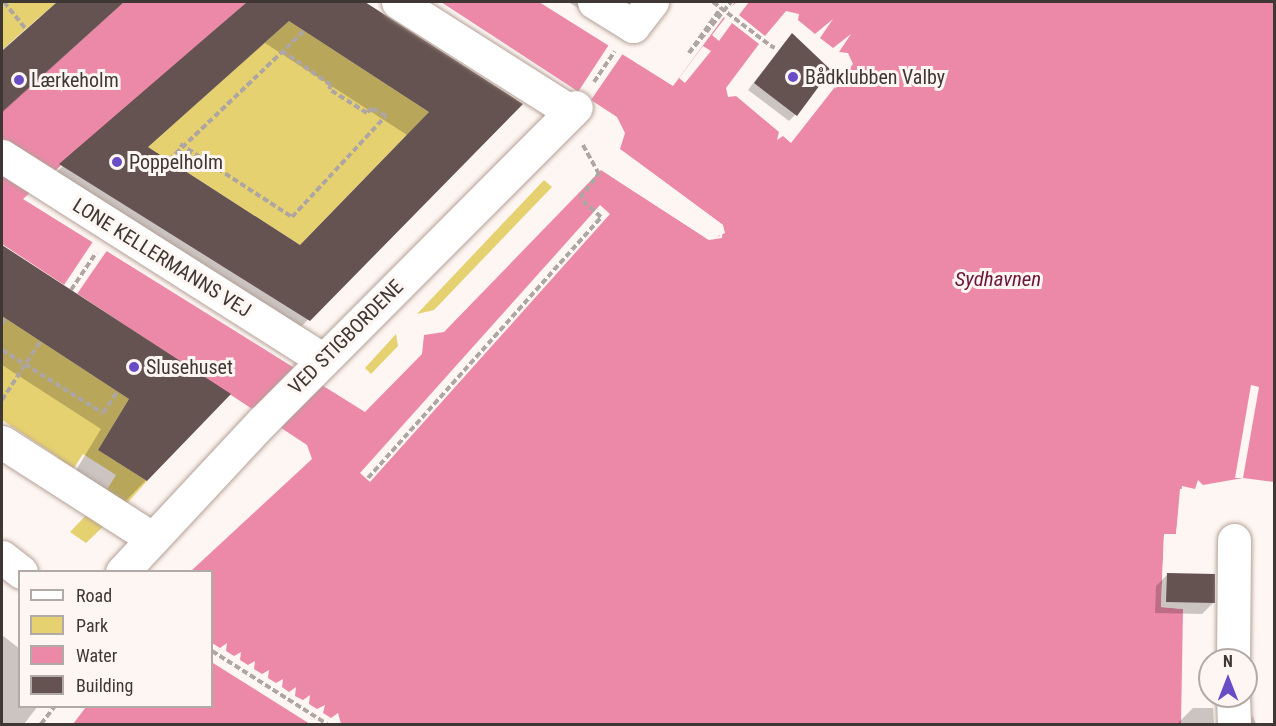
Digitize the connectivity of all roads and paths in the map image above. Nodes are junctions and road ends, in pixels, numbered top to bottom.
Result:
1 (4, 2) edge
2 (398, 2) edge
3 (594, 2) edge
4 (713, 2) edge
5 (731, 2) edge
6 (721, 8) junction
7 (635, 24) edge
8 (26, 29) dead end
9 (304, 31) dead end
10 (773, 47) dead end
11 (282, 51) junction
12 (579, 102) junction
13 (180, 144) junction
14 (588, 149) dead end
15 (2, 156) edge
16 (169, 160) dead end
17 (103, 243) dead end
18 (71, 290) dead end
19 (5, 318) dead end
20 (2, 324) edge
21 (40, 342) dead end
22 (2, 350) edge
23 (25, 365) junction
24 (317, 365) junction
25 (117, 392) dead end
26 (2, 400) edge
27 (2, 442) edge
28 (368, 478) dead end
29 (153, 539) junction
30 (1234, 540) dead end
31 (2, 557) edge
32 (18, 570) edge
33 (124, 570) edge
34 (1233, 648) edge
35 (213, 652) edge
36 (53, 708) edge
37 (1233, 708) edge
38 (41, 724) edge
39 (327, 724) edge
40 (1233, 724) edge

1 - 8 path
2 - 12 street
3 - 7 street
4 - 6 path, bridge
5 - 6 path
6 - 10 path, bridge
7 - 12 path
9 - 11 path
11 - 13 path
11 - 13 path
12 - 24 street, VED STIGBORDENE
13 - 16 path
14 - 28 path
15 - 24 street, LONE KELLERMANNS VEJ
17 - 18 path
19 - 20 path
21 - 23 path
22 - 23 path
23 - 25 path
23 - 26 path
24 - 29 street, VED STIGBORDENE
27 - 29 street
29 - 33 street, VED STIGBORDENE
30 - 34 street
31 - 32 street
35 - 39 path
36 - 38 path
37 - 40 street

